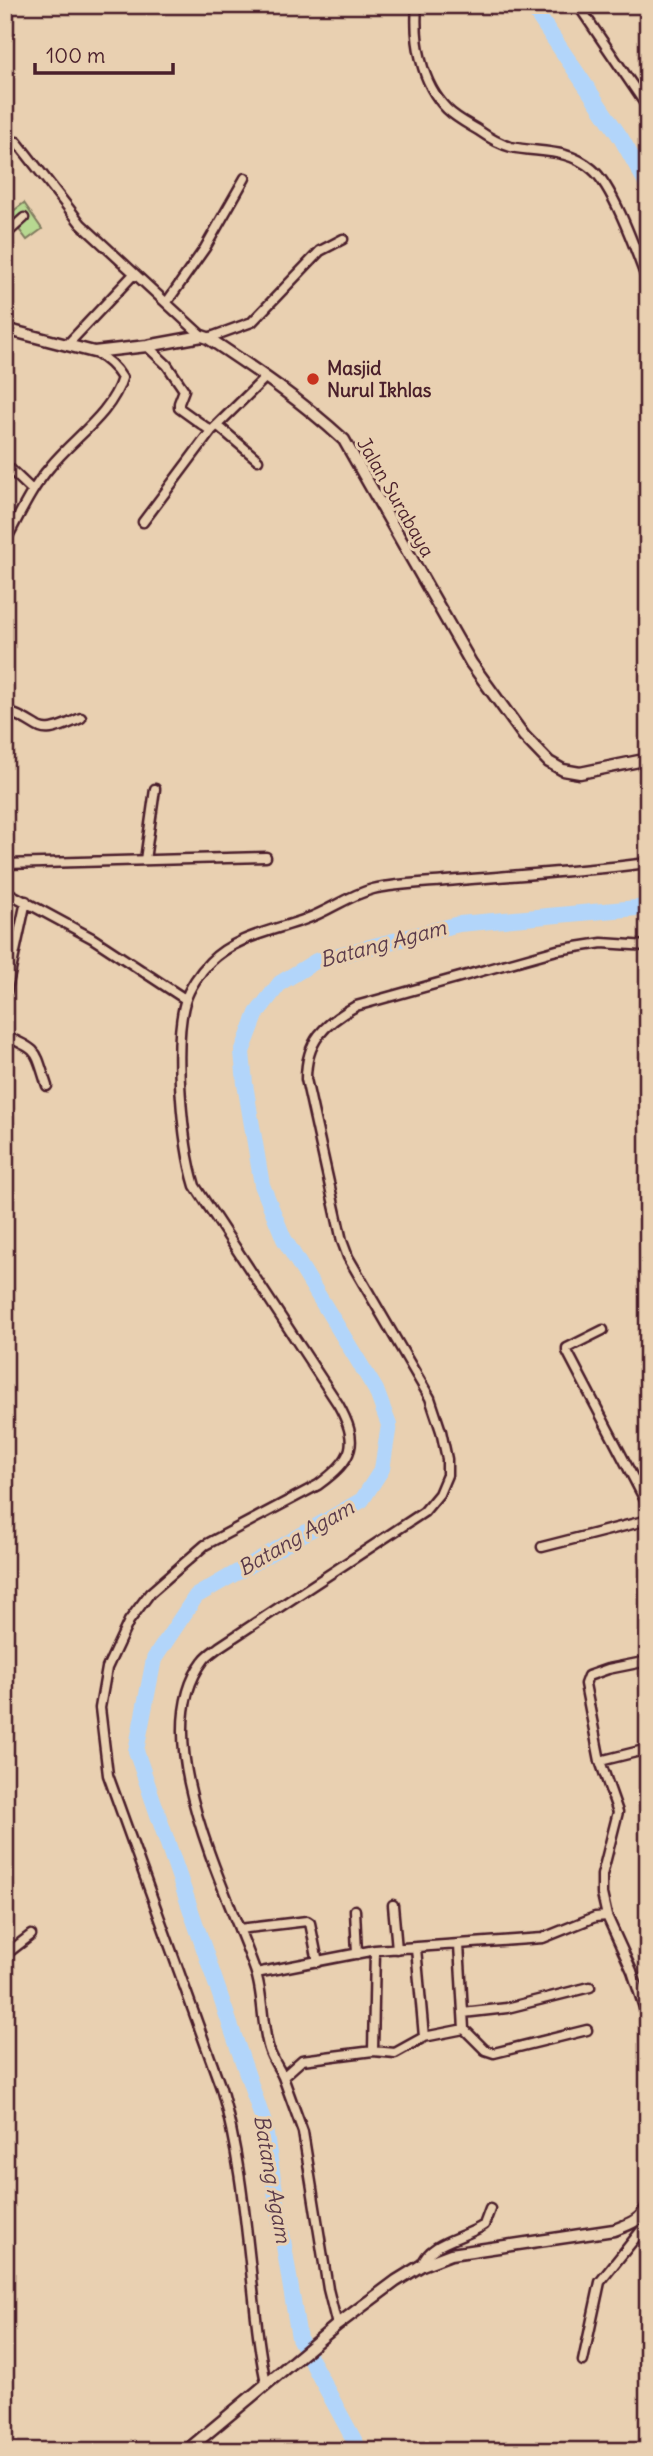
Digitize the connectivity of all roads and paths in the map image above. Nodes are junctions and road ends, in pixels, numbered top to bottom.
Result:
1 (417, 5) edge
2 (579, 5) edge
3 (646, 103) edge
4 (17, 142) dead end
5 (245, 178) dead end
6 (24, 218) dead end
7 (5, 235) edge
8 (343, 239) dead end
9 (134, 274) junction
10 (648, 283) edge
11 (167, 302) junction
12 (5, 329) edge
13 (205, 337) junction
14 (67, 345) junction
15 (147, 346) junction
16 (94, 352) junction
17 (266, 377) junction
18 (214, 428) junction
19 (258, 460) dead end
20 (7, 470) edge
21 (32, 491) junction
22 (142, 522) dead end
23 (5, 542) edge
24 (5, 710) edge
25 (81, 718) dead end
26 (648, 762) edge
27 (155, 789) dead end
28 (267, 857) dead end
29 (145, 860) junction
30 (648, 863) edge
31 (5, 864) edge
32 (5, 891) edge
33 (26, 901) junction
34 (648, 946) edge
35 (5, 998) edge
36 (186, 999) junction
37 (5, 1036) edge
38 (47, 1086) dead end
39 (603, 1330) dead end
40 (647, 1503) edge
41 (648, 1520) edge
42 (542, 1546) dead end
43 (648, 1661) edge
44 (648, 1749) edge
45 (600, 1761) junction
46 (393, 1905) dead end
47 (355, 1910) dead end
48 (607, 1916) junction
49 (239, 1929) junction
50 (32, 1935) dead end
51 (459, 1945) junction
52 (416, 1948) junction
53 (397, 1949) junction
54 (375, 1950) junction
55 (357, 1954) junction
56 (5, 1955) edge
57 (318, 1962) junction
58 (256, 1973) junction
59 (590, 1987) dead end
60 (463, 2013) junction
61 (648, 2020) edge
62 (464, 2029) junction
63 (587, 2030) dead end
64 (424, 2037) junction
65 (373, 2051) junction
66 (283, 2077) junction
67 (491, 2209) dead end
68 (647, 2215) edge
69 (422, 2265) junction
70 (333, 2328) junction
71 (583, 2361) dead end
72 (265, 2382) junction
73 (186, 2451) edge

1 - 10 street
2 - 3 street
4 - 9 street
5 - 11 street
6 - 7 street
8 - 13 street
9 - 11 street
9 - 14 street
11 - 13 street
12 - 14 street
13 - 15 street
13 - 17 street, Jalan Surabaya
14 - 16 street
15 - 16 street
15 - 18 street
16 - 21 street
17 - 18 street
17 - 26 street, Jalan Surabaya
18 - 19 street
18 - 22 street
20 - 21 street
21 - 23 street
24 - 25 street
27 - 29 street
28 - 29 street
29 - 31 street
30 - 36 street
32 - 33 street
33 - 35 street
33 - 36 street
34 - 49 street
36 - 72 street
37 - 38 street
39 - 40 street
41 - 42 street
43 - 45 street
44 - 45 street
45 - 48 street
46 - 53 street
47 - 55 street
48 - 51 street
48 - 61 street
49 - 57 street
49 - 58 street
50 - 56 street
51 - 52 street
51 - 60 street
52 - 53 street
52 - 64 street
53 - 54 street
54 - 55 street
54 - 65 street
55 - 57 street
57 - 58 street
58 - 66 street
59 - 60 street
60 - 62 street
62 - 63 street
62 - 64 street
64 - 65 street
65 - 66 street
66 - 70 street
67 - 69 street
68 - 69 street
68 - 71 street
69 - 70 street
70 - 72 street
72 - 73 street

